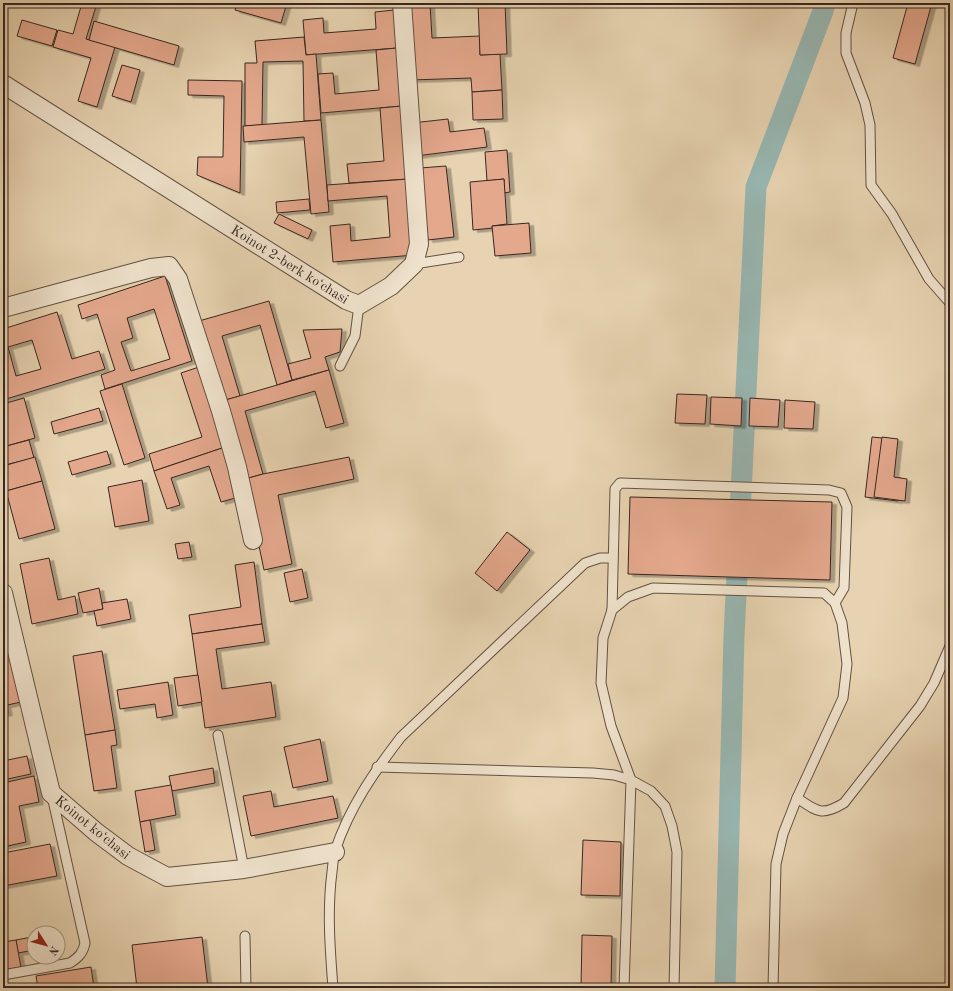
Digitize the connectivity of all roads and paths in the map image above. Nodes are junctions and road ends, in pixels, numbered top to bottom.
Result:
1 (402, 3) edge
2 (853, 3) edge
3 (3, 84) edge
4 (459, 257) dead end
5 (414, 264) junction
6 (950, 303) edge
7 (359, 305) junction
8 (3, 308) edge
9 (340, 366) dead end
10 (253, 540) dead end
11 (613, 558) junction
12 (3, 593) edge
13 (835, 603) junction
14 (612, 610) junction
15 (950, 646) edge
16 (218, 735) dead end
17 (377, 767) junction
18 (631, 780) junction
19 (51, 793) junction
20 (797, 798) junction
21 (335, 852) junction
22 (244, 869) junction
23 (244, 936) dead end
24 (3, 975) edge
25 (246, 988) edge
26 (333, 988) edge
27 (624, 988) edge
28 (674, 988) edge
29 (772, 988) edge

1 - 5 street
2 - 6 lane
3 - 7 street, Koinot 2-berk koʻchasi
4 - 5 lane
5 - 7 street, Koinot 2-berk koʻchasi
7 - 9 lane
8 - 10 street
11 - 13 lane
11 - 14 lane
11 - 17 lane
12 - 19 street, Koinot koʻchasi
13 - 14 lane
13 - 20 lane
14 - 18 lane
15 - 20 lane
16 - 22 lane
17 - 18 lane
17 - 21 lane
18 - 27 lane
18 - 28 lane
19 - 22 street, Koinot koʻchasi
19 - 24 lane
20 - 29 lane
21 - 22 street, Koinot koʻchasi
21 - 26 lane
23 - 25 lane

